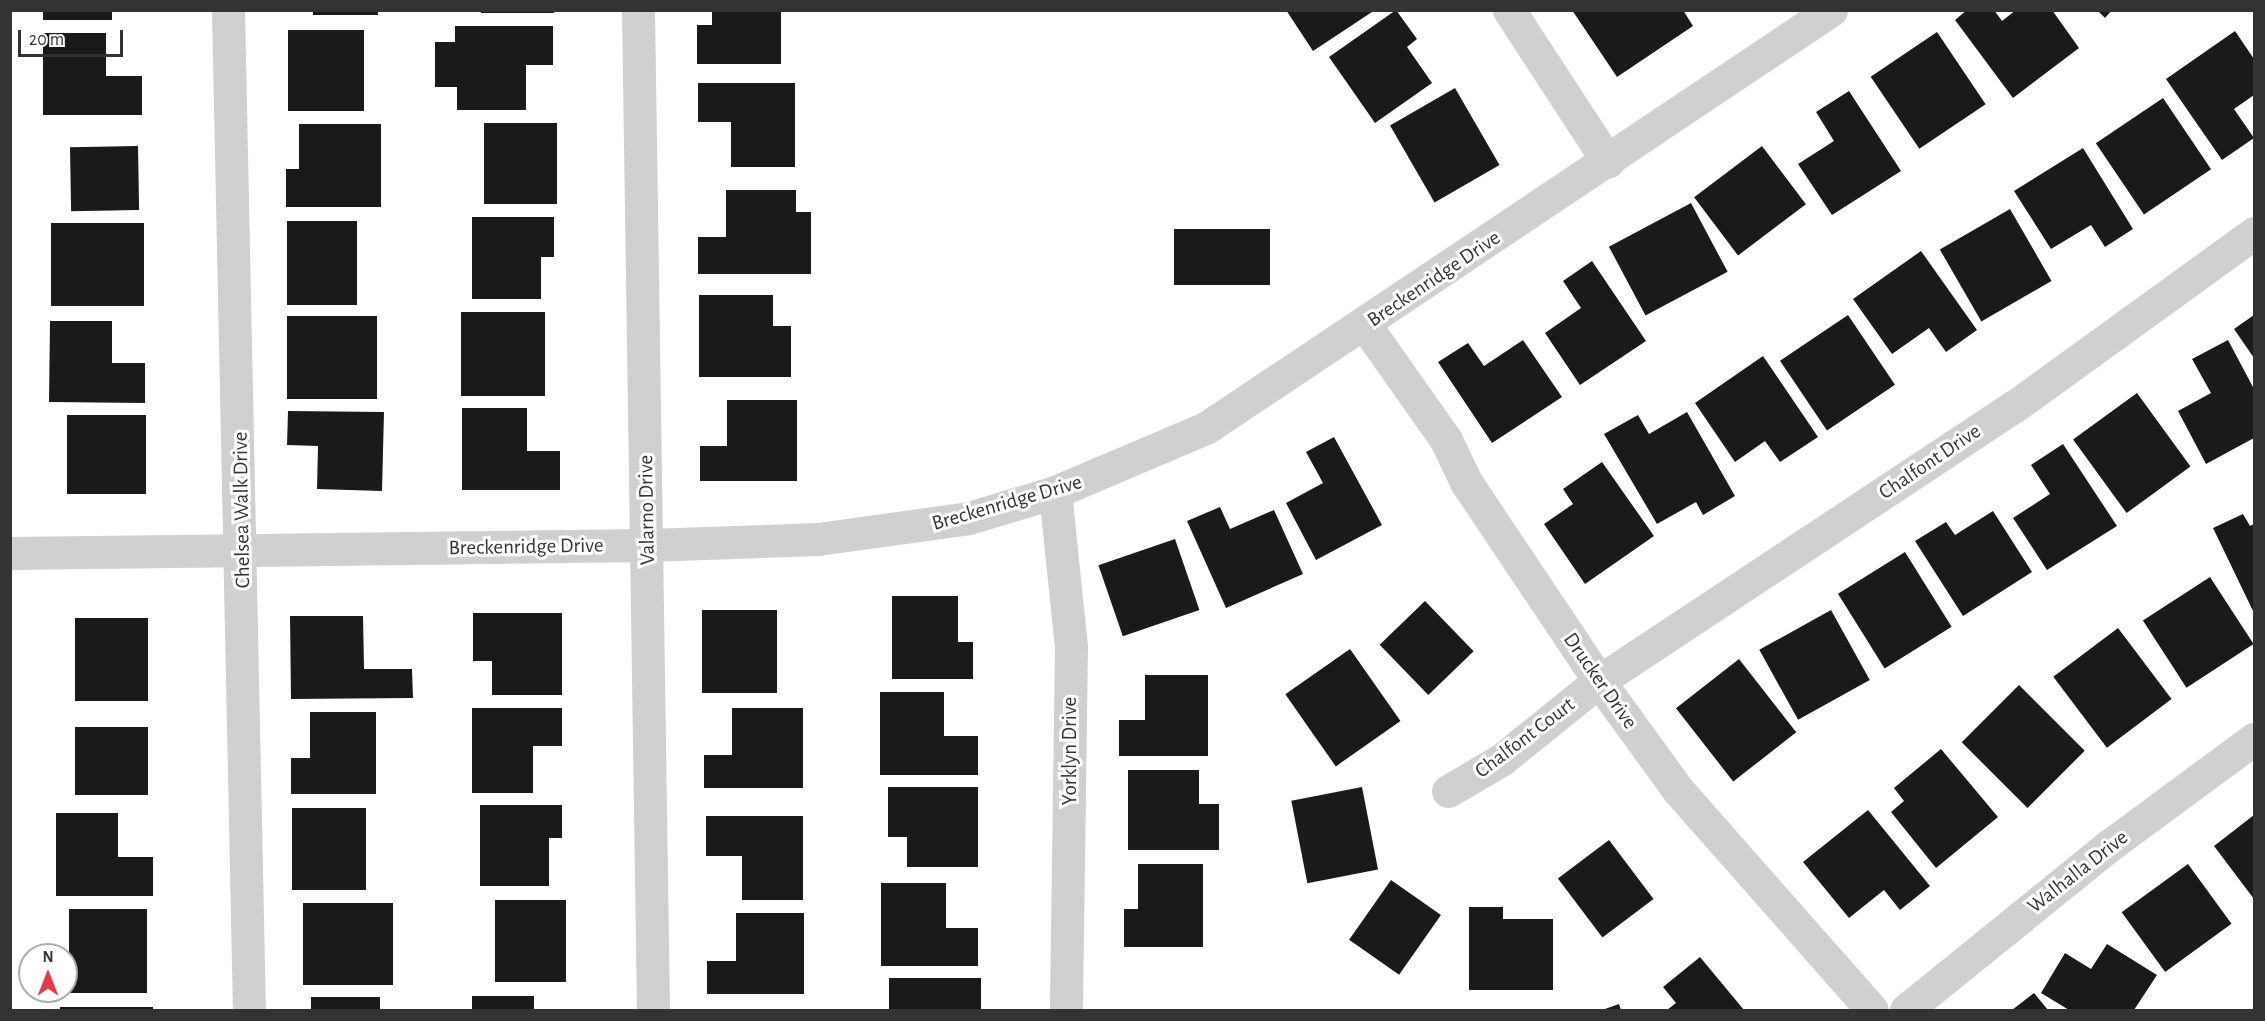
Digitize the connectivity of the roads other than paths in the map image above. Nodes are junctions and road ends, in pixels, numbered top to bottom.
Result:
1 (228, 10) edge
2 (638, 10) edge
3 (1509, 10) edge
4 (1831, 10) edge
5 (1608, 162) junction
6 (2254, 233) edge
7 (1365, 325) junction
8 (1055, 492) junction
9 (647, 545) junction
10 (243, 550) junction
11 (10, 553) edge
12 (1599, 681) junction
13 (2254, 739) edge
14 (1448, 791) dead end
15 (249, 1011) edge
16 (653, 1011) edge
17 (1066, 1011) edge
18 (1872, 1011) edge
19 (1906, 1011) edge

1 - 10 street, Chelsea Walk Drive
2 - 9 street, Valarno Drive
3 - 5 street
4 - 5 street, Breckenridge Drive
5 - 7 street, Breckenridge Drive
6 - 12 street, Chalfont Drive
7 - 8 street, Breckenridge Drive
7 - 12 street, Drucker Drive
8 - 9 street, Breckenridge Drive
8 - 17 street, Yorklyn Drive
9 - 10 street, Breckenridge Drive
9 - 16 street, Valarno Drive
10 - 11 street, Breckenridge Drive
10 - 15 street, Chelsea Walk Drive
12 - 14 street, Chalfont Court
12 - 18 street, Drucker Drive
13 - 19 street, Walhalla Drive

